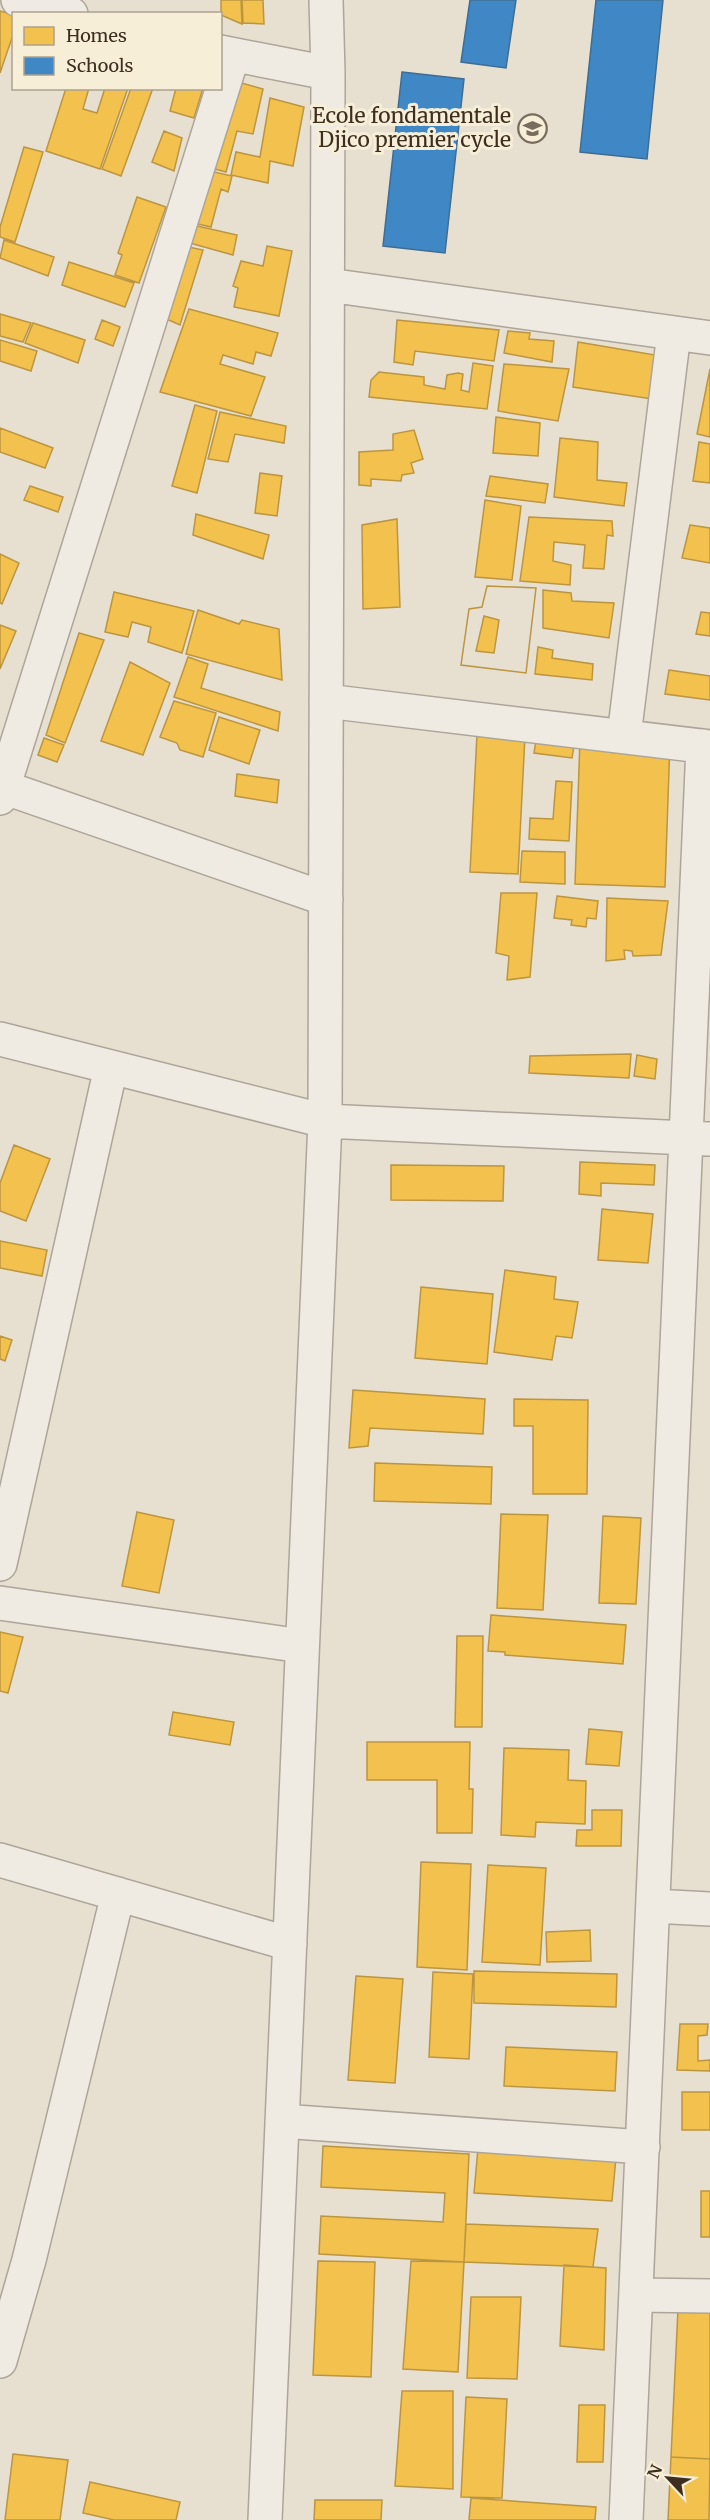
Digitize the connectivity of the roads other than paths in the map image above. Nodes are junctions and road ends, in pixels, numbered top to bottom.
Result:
1 (18, 0) edge
2 (326, 0) edge
3 (63, 12) edge
4 (227, 54) edge
5 (222, 70) edge
6 (328, 73) junction
7 (216, 90) edge
8 (328, 285) junction
9 (674, 333) junction
10 (710, 338) edge
11 (326, 701) junction
12 (624, 736) junction
13 (706, 746) edge
14 (2, 792) edge
15 (326, 899) junction
16 (0, 1039) edge
17 (111, 1067) junction
18 (325, 1121) junction
19 (699, 1139) edge
20 (0, 1564) edge
21 (0, 1603) edge
22 (303, 1646) junction
23 (0, 1860) edge
24 (118, 1894) junction
25 (653, 1906) junction
26 (710, 1909) edge
27 (290, 1944) junction
28 (282, 2121) junction
29 (643, 2147) junction
30 (636, 2295) junction
31 (710, 2296) edge
32 (0, 2361) edge
33 (265, 2520) edge
34 (626, 2520) edge

1 - 3 street
2 - 6 street
4 - 5 street
4 - 6 street
6 - 8 street
7 - 14 street
8 - 9 street
8 - 11 street
9 - 10 street
9 - 12 street
11 - 12 street
11 - 15 street
12 - 13 street
13 - 19 street
14 - 15 street
15 - 18 street
16 - 17 street
17 - 18 street
17 - 20 street
18 - 19 street
18 - 22 street
19 - 25 street
21 - 22 street
22 - 27 street
23 - 24 street
24 - 27 street
24 - 32 street
25 - 26 street
25 - 29 street
27 - 28 street
28 - 29 street
28 - 33 street
29 - 30 street
30 - 31 street
30 - 34 street

